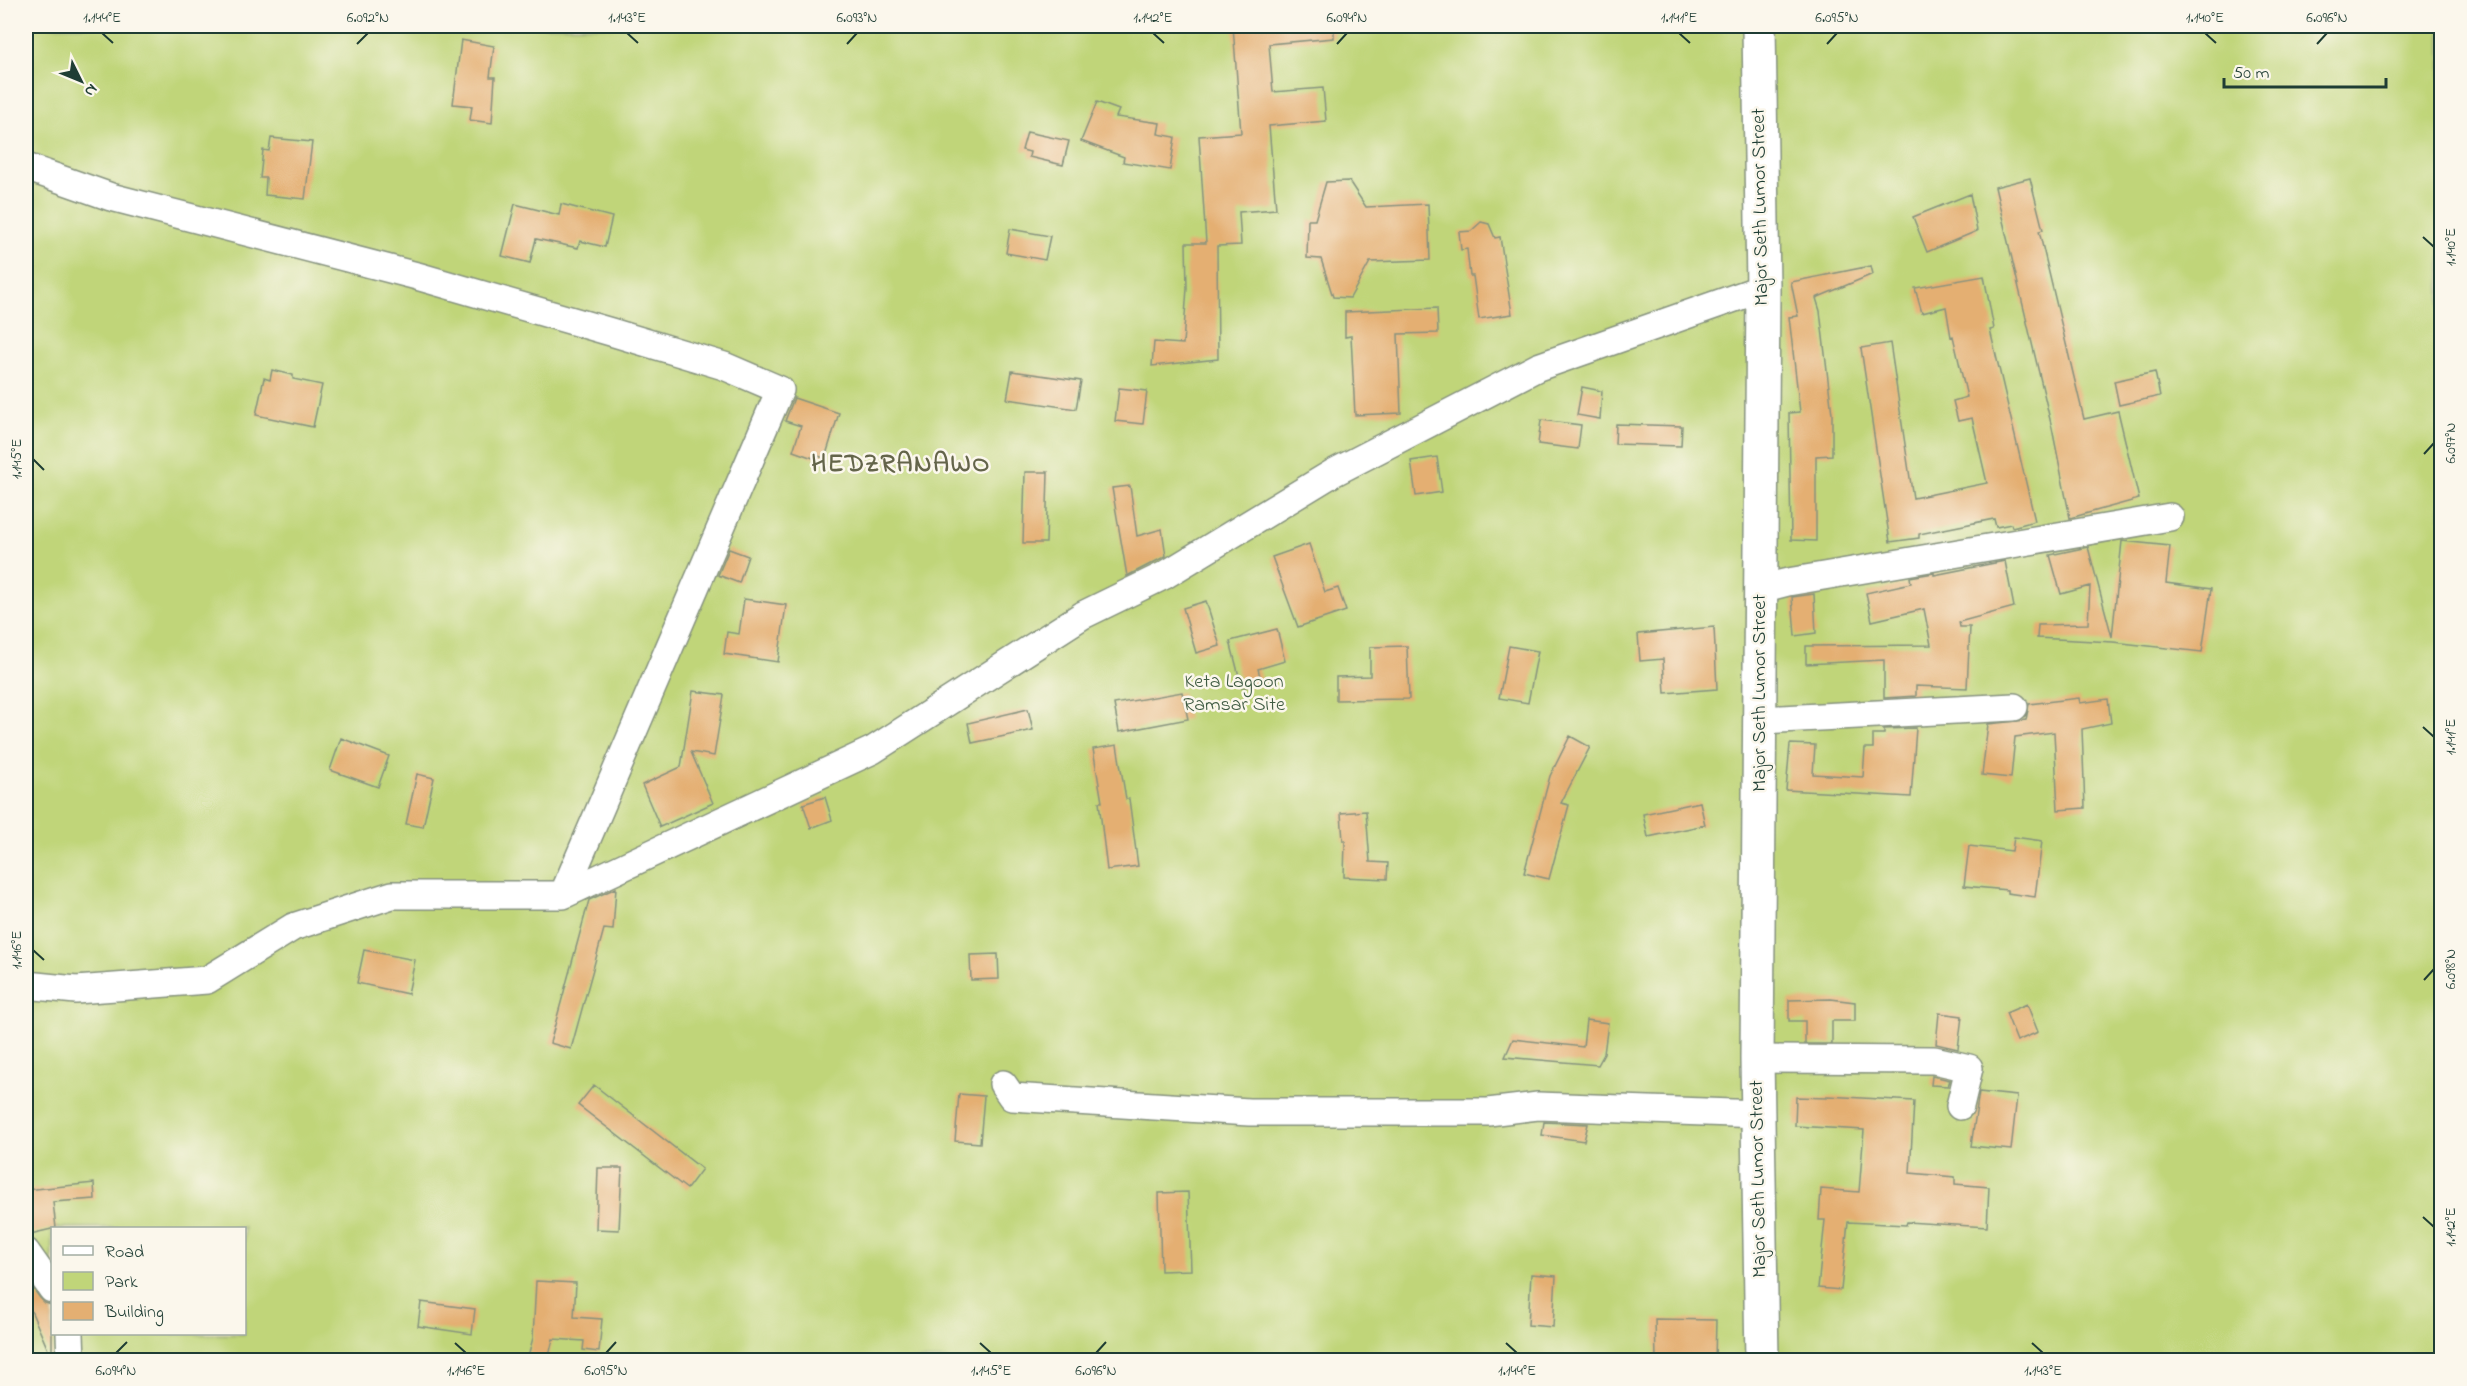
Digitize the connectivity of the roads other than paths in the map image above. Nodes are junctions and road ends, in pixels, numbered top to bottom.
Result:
1 (1760, 26) edge
2 (26, 167) edge
3 (1762, 288) junction
4 (2170, 517) dead end
5 (1760, 589) junction
6 (2014, 706) dead end
7 (1760, 720) junction
8 (563, 895) junction
9 (26, 985) edge
10 (1757, 1059) junction
11 (1003, 1084) dead end
12 (1960, 1106) dead end
13 (1760, 1114) junction
14 (26, 1252) edge
15 (51, 1287) edge
16 (70, 1335) edge
17 (71, 1360) edge
18 (1762, 1360) edge

1 - 3 main road, Major Seth Lumor Street
2 - 8 street
3 - 5 main road, Major Seth Lumor Street
3 - 8 street
4 - 5 street
5 - 7 main road, Major Seth Lumor Street
6 - 7 street
7 - 10 main road, Major Seth Lumor Street
8 - 9 street
10 - 12 street
10 - 13 main road, Major Seth Lumor Street
11 - 13 street
13 - 18 main road, Major Seth Lumor Street
14 - 15 street
16 - 17 street

